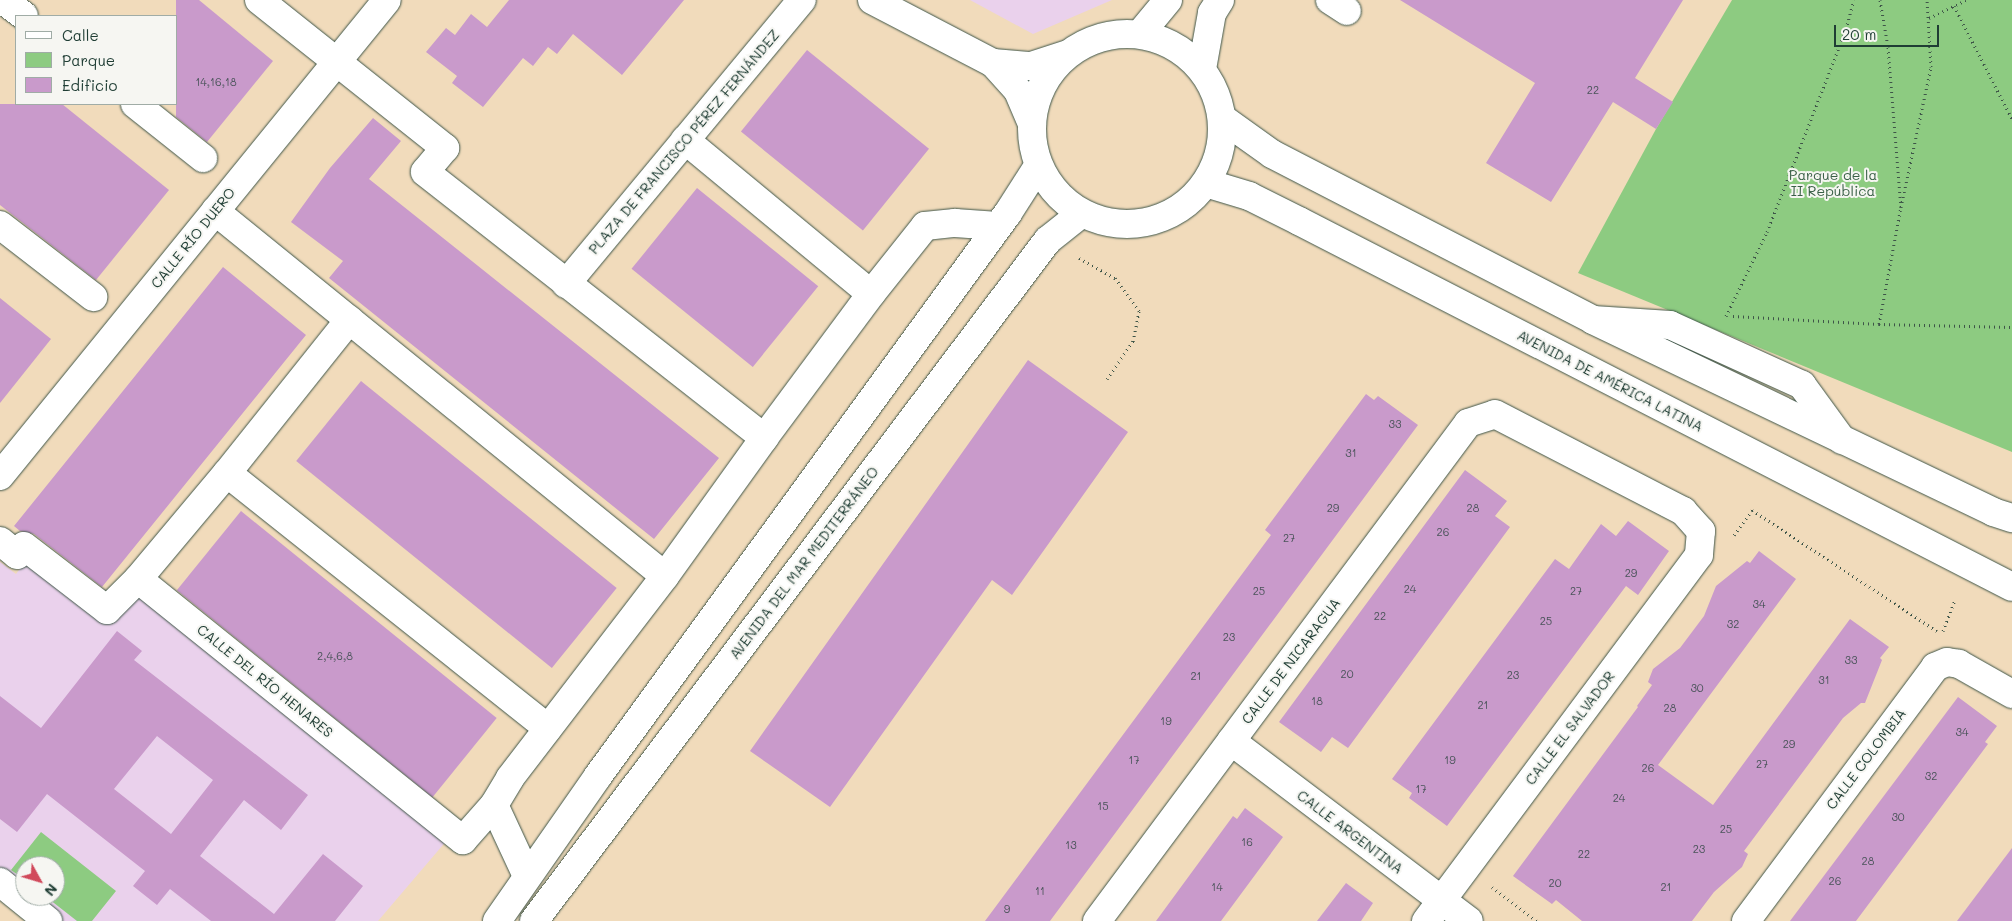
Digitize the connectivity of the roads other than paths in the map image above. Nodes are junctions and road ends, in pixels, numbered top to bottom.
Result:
1 (3, 0) edge
2 (259, 0) edge
3 (387, 0) edge
4 (802, 0) edge
5 (872, 0) edge
6 (1168, 0) edge
7 (1220, 0) edge
8 (23, 15) edge
9 (1140, 34) junction
10 (1067, 54) junction
11 (336, 62) junction
12 (993, 63) junction
13 (1202, 70) junction
14 (136, 105) edge
15 (1223, 119) junction
16 (1032, 124) junction
17 (685, 140) junction
18 (203, 158) dead end
19 (1038, 166) junction
20 (1206, 183) junction
21 (215, 211) junction
22 (1082, 213) junction
23 (0, 225) edge
24 (998, 226) junction
25 (566, 284) junction
26 (871, 294) junction
27 (93, 297) dead end
28 (349, 320) junction
29 (1496, 414) joint
30 (764, 438) junction
31 (227, 473) junction
32 (0, 476) edge
33 (2012, 518) edge
34 (0, 541) edge
35 (1967, 566) junction
36 (665, 576) junction
37 (138, 579) junction
38 (2012, 587) edge
39 (2012, 598) edge
40 (2012, 694) edge
41 (548, 728) junction
42 (1231, 741) junction
43 (494, 805) junction
44 (527, 876) junction
45 (0, 882) edge
46 (1433, 911) edge
47 (48, 921) edge
48 (497, 921) edge
49 (534, 921) edge
50 (1097, 921) edge
51 (1469, 921) edge
52 (1746, 921) edge

1 - 8 street
2 - 11 street
3 - 11 street, CALLE RÍO DUERO
4 - 17 street, PLAZA DE FRANCISCO PÉREZ FERNÁNDEZ
5 - 12 street
6 - 9 street
7 - 13 street
9 - 10 street
9 - 13 street
10 - 12 street
10 - 16 street
11 - 21 street, CALLE RÍO DUERO
11 - 25 street
12 - 16 street
13 - 15 street
14 - 18 street
15 - 20 street
15 - 33 street
16 - 19 street
17 - 25 street, PLAZA DE FRANCISCO PÉREZ FERNÁNDEZ
17 - 26 street
19 - 22 street
19 - 24 street
20 - 22 street
20 - 35 street, AVENIDA DE AMÉRICA LATINA
21 - 28 street
21 - 32 street, CALLE RÍO DUERO
22 - 49 street, AVENIDA DEL MAR MEDITERRÁNEO
23 - 27 street
24 - 26 street
24 - 44 street
25 - 30 street
26 - 30 street
28 - 31 street
28 - 36 street
29 - 42 street, CALLE DE NICARAGUA
29 - 46 street, CALLE EL SALVADOR
30 - 36 street
31 - 37 street
31 - 41 street
34 - 37 street
35 - 38 street, AVENIDA DE AMÉRICA LATINA
35 - 39 street
36 - 41 street
37 - 43 street, CALLE DEL RÍO HENARES
40 - 52 street, CALLE COLOMBIA
41 - 43 street
42 - 46 street, CALLE ARGENTINA
42 - 50 street, CALLE DE NICARAGUA
43 - 44 street
44 - 48 street
45 - 47 street
46 - 51 street, CALLE ARGENTINA

